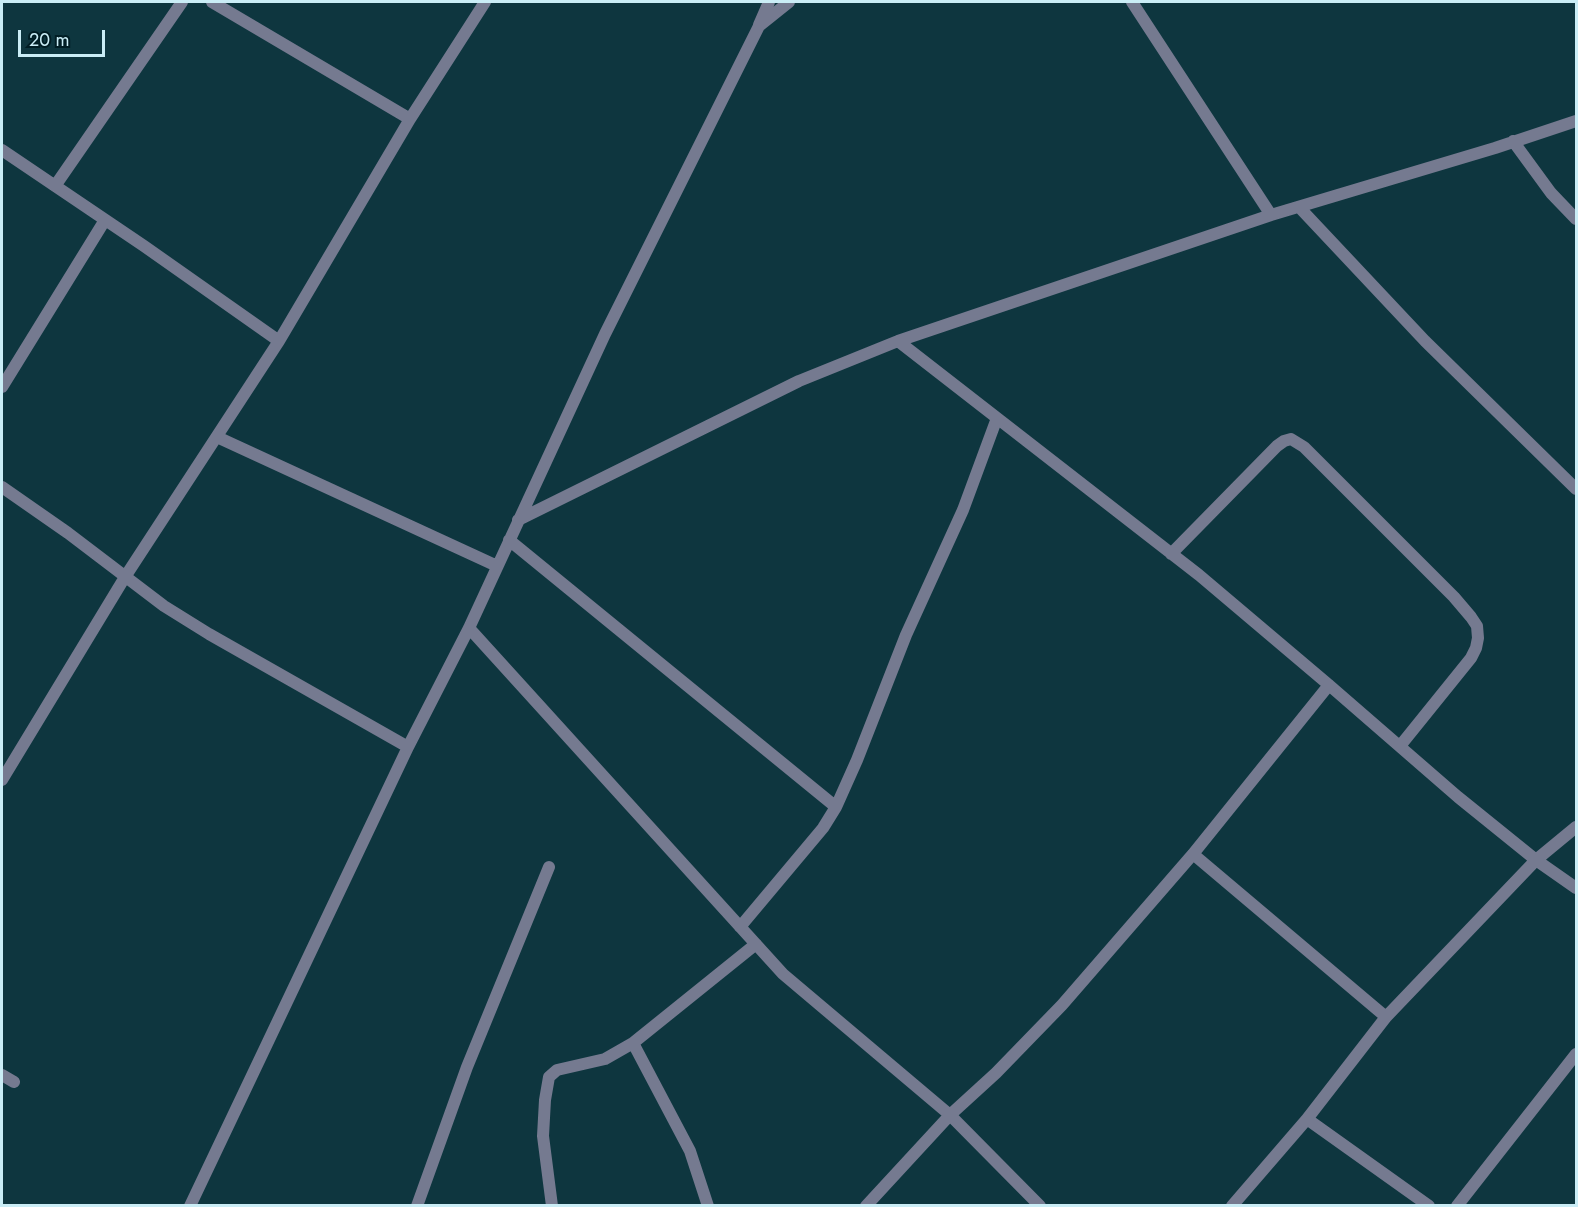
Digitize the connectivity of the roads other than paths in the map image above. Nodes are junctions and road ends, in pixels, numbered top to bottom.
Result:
1 (182, 2) edge
2 (212, 2) edge
3 (485, 2) edge
4 (769, 2) edge
5 (789, 2) edge
6 (1132, 2) edge
7 (759, 26) junction
8 (410, 118) junction
9 (1576, 121) edge
10 (1513, 141) junction
11 (2, 150) edge
12 (55, 186) junction
13 (1299, 207) junction
14 (1271, 215) junction
15 (1576, 219) edge
16 (105, 220) junction
17 (898, 340) junction
18 (279, 341) junction
19 (2, 387) edge
20 (997, 418) junction
21 (217, 437) junction
22 (2, 487) edge
23 (1576, 489) edge
24 (518, 520) junction
25 (509, 540) junction
26 (1171, 554) junction
27 (497, 566) junction
28 (125, 577) junction
29 (469, 628) junction
30 (1329, 685) junction
31 (1400, 746) junction
32 (408, 747) junction
33 (2, 780) edge
34 (836, 807) junction
35 (1576, 827) edge
36 (1193, 854) junction
37 (1536, 860) junction
38 (549, 867) dead end
39 (1576, 888) edge
40 (740, 927) junction
41 (756, 944) junction
42 (1386, 1017) junction
43 (633, 1043) junction
44 (1576, 1054) edge
45 (2, 1075) edge
46 (14, 1082) dead end
47 (950, 1115) junction
48 (1307, 1119) junction
49 (190, 1206) edge
50 (417, 1206) edge
51 (552, 1206) edge
52 (708, 1206) edge
53 (866, 1206) edge
54 (1040, 1206) edge
55 (1232, 1206) edge
56 (1429, 1206) edge
57 (1457, 1206) edge

1 - 12 street
2 - 8 street
3 - 8 street
4 - 7 street
5 - 7 street
6 - 14 street
7 - 24 street
8 - 18 street
9 - 10 street
10 - 13 street
10 - 15 street
11 - 12 street
12 - 16 street
13 - 14 street
13 - 23 street
14 - 17 street
16 - 18 street
16 - 19 street
17 - 20 street
17 - 24 street
18 - 21 street
20 - 26 street
20 - 34 street
21 - 27 street
21 - 28 street
22 - 28 street
24 - 25 street
25 - 27 street
25 - 34 street
26 - 30 street
26 - 31 street
27 - 29 street
28 - 32 street
28 - 33 street
29 - 32 street
29 - 40 street
30 - 31 street
30 - 36 street
31 - 37 street
32 - 49 street
34 - 40 street
35 - 37 street
36 - 42 street
36 - 47 street
37 - 39 street
37 - 42 street
38 - 50 street
40 - 41 street
41 - 43 street
41 - 47 street
42 - 48 street
43 - 51 street
43 - 52 street
44 - 57 street
45 - 46 street
47 - 53 street
47 - 54 street
48 - 55 street
48 - 56 street

